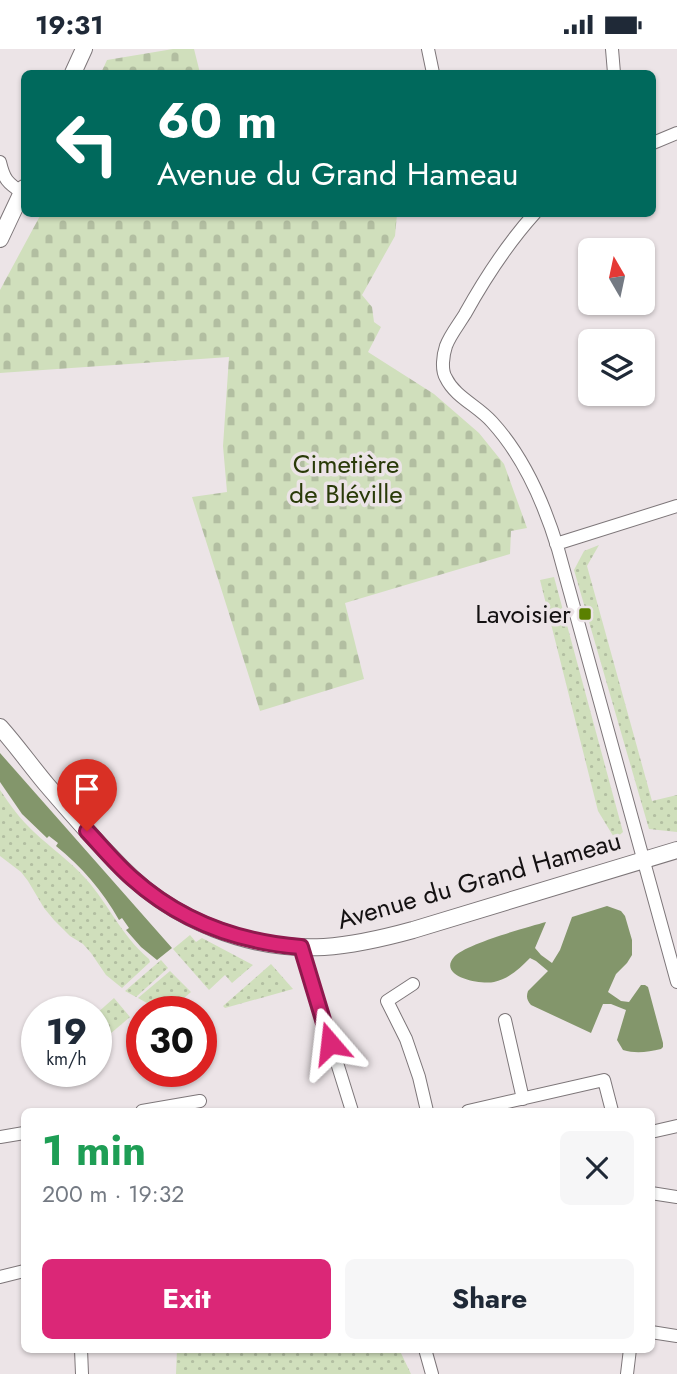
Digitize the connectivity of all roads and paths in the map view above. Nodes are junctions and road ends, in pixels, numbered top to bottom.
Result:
1 (84, 49) edge
2 (428, 49) edge
3 (612, 49) edge
4 (74, 70) edge
5 (432, 70) edge
6 (614, 70) edge
7 (677, 133) edge
8 (656, 142) edge
9 (0, 162) edge
10 (21, 189) edge
11 (21, 196) edge
12 (531, 217) edge
13 (0, 239) edge
14 (677, 506) edge
15 (556, 544) junction
16 (1, 731) edge
17 (677, 850) edge
18 (643, 860) junction
19 (301, 947) junction
20 (677, 982) edge
21 (413, 984) dead end
22 (505, 1020) dead end
23 (523, 1099) junction
24 (200, 1101) dead end
25 (159, 1108) edge
26 (351, 1108) edge
27 (426, 1108) edge
28 (482, 1108) edge
29 (610, 1108) edge
30 (677, 1126) edge
31 (655, 1131) edge
32 (21, 1134) edge
33 (0, 1137) edge
34 (655, 1194) edge
35 (677, 1197) edge
36 (21, 1272) edge
37 (0, 1276) edge
38 (655, 1333) edge
39 (677, 1336) edge
40 (81, 1353) edge
41 (426, 1353) edge
42 (630, 1353) edge
43 (82, 1374) edge
44 (432, 1374) edge
45 (627, 1374) edge

1 - 4 main road
2 - 5 street
3 - 6 street
7 - 8 street
9 - 10 street
11 - 13 main road
12 - 15 street
14 - 15 street
15 - 18 street
16 - 19 main road, Avenue du Grand Hameau
17 - 18 main road, Avenue du Grand Hameau
18 - 19 main road, Avenue du Grand Hameau
18 - 20 street
19 - 26 street
21 - 27 street
22 - 23 street
23 - 28 street
23 - 29 street
24 - 25 street
30 - 31 street
32 - 33 street
34 - 35 street
36 - 37 street
38 - 39 street
40 - 43 street
41 - 44 street
42 - 45 street

